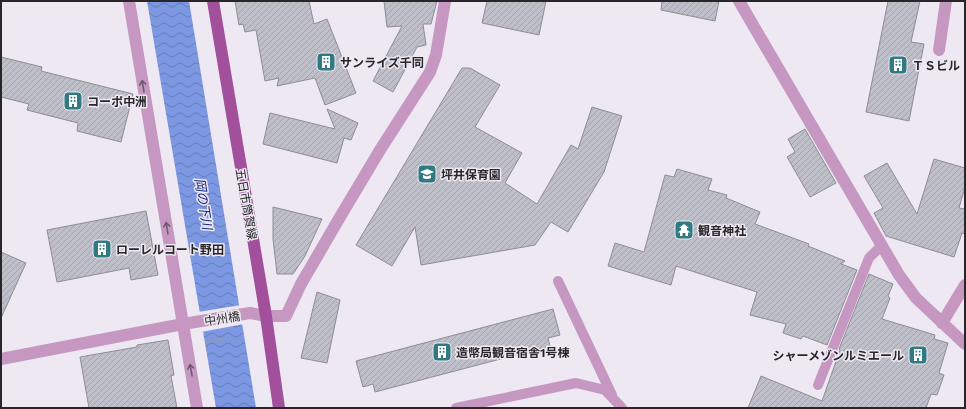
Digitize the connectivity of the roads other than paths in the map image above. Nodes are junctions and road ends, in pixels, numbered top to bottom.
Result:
1 (129, 1) edge
2 (213, 1) edge
3 (445, 1) edge
4 (739, 1) edge
5 (946, 1) edge
6 (940, 50) dead end
7 (882, 245) junction
8 (558, 281) dead end
9 (965, 286) edge
10 (266, 316) junction
11 (188, 323) junction
12 (942, 323) junction
13 (965, 344) edge
14 (1, 359) edge
15 (818, 385) dead end
16 (619, 405) edge
17 (197, 408) edge
18 (279, 408) edge
19 (456, 408) edge

11 -> 1 street
2 - 10 main road, 五日市筒賀線
3 - 10 street
4 - 7 street
5 - 6 street
7 - 12 street
7 - 15 lane
8 - 16 lane
9 - 12 street
10 - 11 street, 中州橋
10 - 18 main road, 五日市筒賀線
11 - 14 street, 中州橋
17 -> 11 street
12 - 13 street
16 - 19 lane

